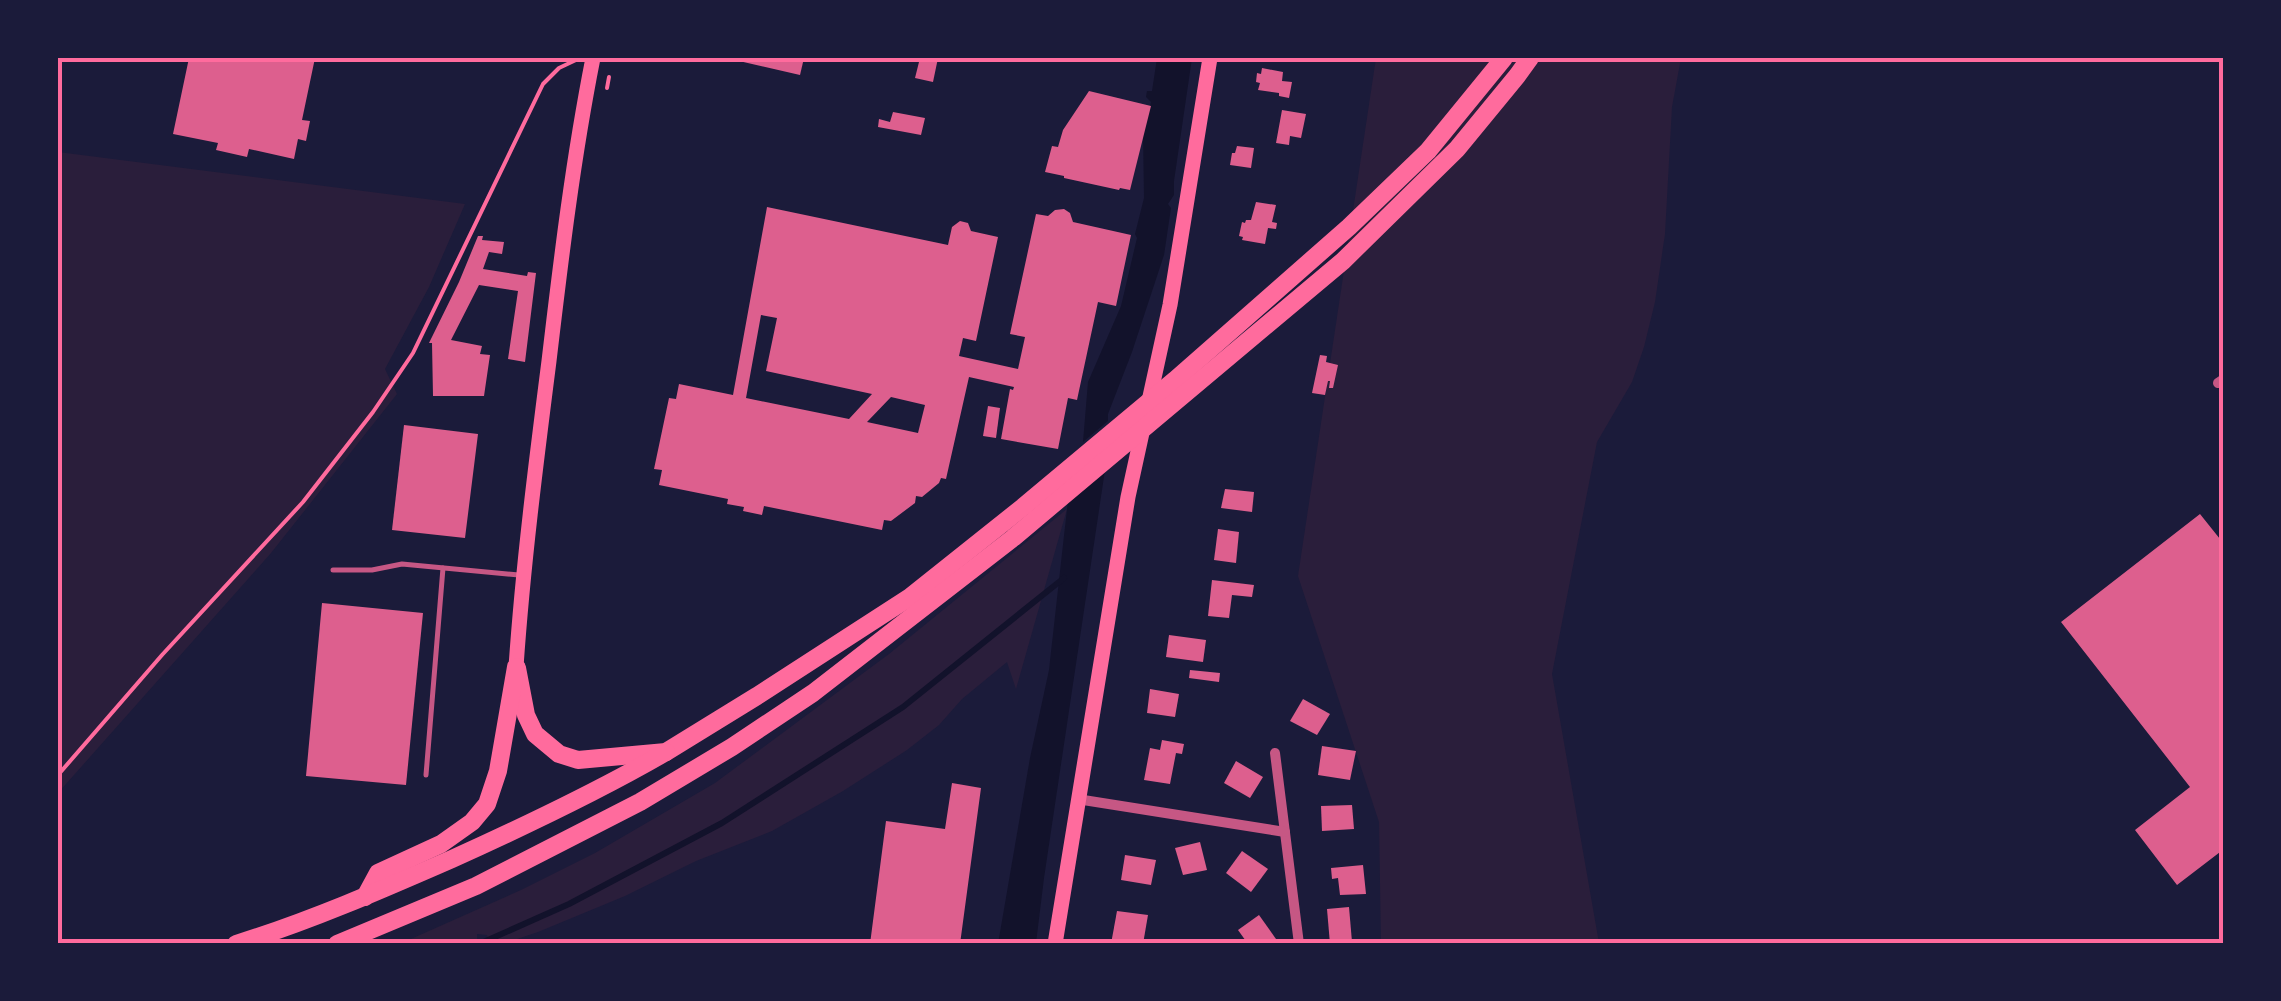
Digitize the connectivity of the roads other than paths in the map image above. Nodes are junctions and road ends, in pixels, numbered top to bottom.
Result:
1 (593, 58) edge
2 (1210, 58) edge
3 (1504, 58) edge
4 (1530, 58) edge
5 (443, 568) junction
6 (333, 570) dead end
7 (522, 576) junction
8 (516, 667) junction
9 (666, 752) junction
10 (1276, 753) dead end
11 (426, 775) dead end
12 (1077, 799) junction
13 (1285, 832) junction
14 (365, 897) junction
15 (380, 928) junction
16 (236, 944) edge
17 (337, 944) edge
18 (368, 944) edge
19 (1055, 944) edge
20 (1299, 944) edge

1 - 7 main road
2 - 12 main road
3 - 9 main road
4 - 15 main road
5 - 6 lane
5 - 7 lane
5 - 11 lane
7 - 8 main road
8 - 9 main road
8 - 14 main road
9 - 14 main road
10 - 13 street
12 - 13 street
12 - 19 main road
13 - 20 street
14 - 16 main road
15 - 17 main road
15 - 18 main road

